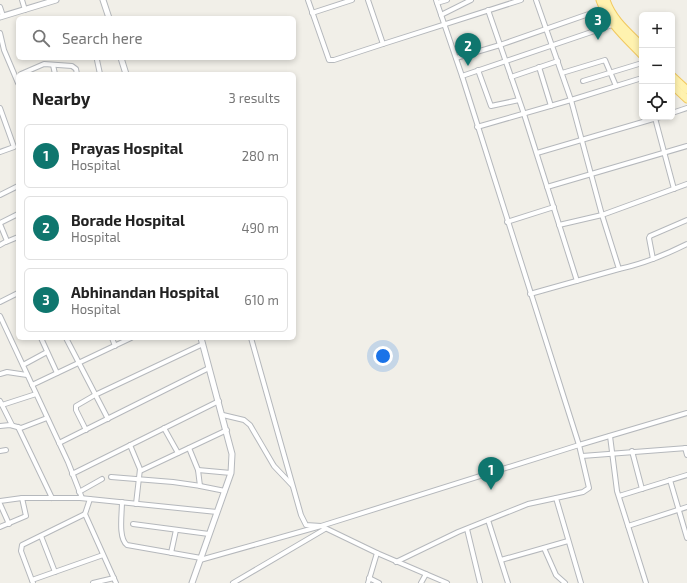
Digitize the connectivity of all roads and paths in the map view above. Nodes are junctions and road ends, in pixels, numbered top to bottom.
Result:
1 (22, 0) edge
2 (56, 0) edge
3 (103, 0) edge
4 (308, 0) edge
5 (352, 0) edge
6 (368, 0) edge
7 (447, 0) edge
8 (472, 0) edge
9 (521, 0) edge
10 (536, 0) edge
11 (600, 0) edge
12 (606, 0) edge
13 (48, 1) edge
14 (436, 1) edge
15 (0, 7) edge
16 (603, 9) junction
17 (25, 10) junction
18 (488, 10) junction
19 (312, 13) junction
20 (441, 15) junction
21 (108, 16) edge
22 (2, 17) edge
23 (615, 23) junction
24 (444, 24) junction
25 (546, 28) junction
26 (0, 33) edge
27 (639, 43) edge
28 (382, 44) junction
29 (500, 45) junction
30 (552, 45) junction
31 (639, 51) edge
32 (2, 52) edge
33 (456, 58) junction
34 (97, 60) dead end
35 (122, 60) edge
36 (506, 61) junction
37 (558, 61) junction
38 (639, 64) edge
39 (53, 65) junction
40 (539, 67) junction
41 (478, 70) junction
42 (25, 72) edge
43 (55, 72) edge
44 (76, 72) edge
45 (100, 72) edge
46 (125, 72) edge
47 (611, 72) junction
48 (562, 73) junction
49 (16, 74) edge
50 (462, 76) junction
51 (511, 77) junction
52 (639, 79) edge
53 (675, 79) edge
54 (584, 81) dead end
55 (616, 86) junction
56 (675, 88) edge
57 (687, 90) edge
58 (687, 99) edge
59 (519, 100) junction
60 (571, 100) junction
61 (551, 106) junction
62 (0, 108) edge
63 (687, 108) edge
64 (675, 112) edge
65 (524, 114) junction
66 (651, 120) edge
67 (658, 120) edge
68 (477, 127) junction
69 (582, 140) junction
70 (687, 146) edge
71 (0, 152) edge
72 (664, 152) junction
73 (536, 153) junction
74 (591, 174) junction
75 (687, 184) edge
76 (16, 187) edge
77 (547, 187) junction
78 (674, 189) junction
79 (0, 195) edge
80 (554, 207) junction
81 (16, 215) edge
82 (602, 215) junction
83 (687, 220) edge
84 (508, 222) junction
85 (0, 224) edge
86 (559, 225) junction
87 (16, 237) edge
88 (6, 242) junction
89 (687, 244) edge
90 (0, 245) edge
91 (653, 259) junction
92 (619, 269) junction
93 (577, 281) junction
94 (16, 294) edge
95 (530, 294) junction
96 (0, 302) edge
97 (0, 316) edge
98 (42, 340) edge
99 (67, 340) edge
100 (113, 340) edge
101 (127, 340) edge
102 (202, 340) edge
103 (252, 340) edge
104 (203, 344) junction
105 (115, 346) junction
106 (47, 352) junction
107 (79, 363) junction
108 (23, 365) junction
109 (210, 368) junction
110 (57, 373) junction
111 (0, 374) edge
112 (27, 375) junction
113 (32, 385) junction
114 (36, 394) junction
115 (96, 395) junction
116 (0, 401) edge
117 (218, 401) junction
118 (2, 405) junction
119 (687, 413) edge
120 (222, 415) junction
121 (47, 418) junction
122 (108, 419) junction
123 (12, 425) junction
124 (0, 426) edge
125 (18, 427) junction
126 (164, 428) junction
127 (86, 430) junction
128 (227, 430) junction
129 (610, 436) junction
130 (59, 443) junction
131 (130, 445) junction
132 (578, 445) junction
133 (190, 448) junction
134 (686, 448) edge
135 (6, 450) dead end
136 (0, 451) edge
137 (632, 451) junction
138 (178, 453) junction
139 (614, 454) junction
140 (687, 455) edge
141 (582, 456) junction
142 (198, 470) junction
143 (140, 472) junction
144 (231, 473) junction
145 (72, 474) junction
146 (687, 474) edge
147 (111, 477) dead end
148 (102, 479) dead end
149 (139, 479) junction
150 (670, 480) junction
151 (293, 485) junction
152 (201, 486) junction
153 (642, 489) junction
154 (225, 491) junction
155 (80, 492) junction
156 (619, 496) junction
157 (22, 498) junction
158 (52, 498) junction
159 (82, 498) junction
160 (556, 498) junction
161 (90, 499) junction
162 (0, 501) edge
163 (122, 502) junction
164 (0, 504) edge
165 (136, 504) junction
166 (687, 507) edge
167 (679, 509) junction
168 (217, 512) junction
169 (85, 514) junction
170 (488, 520) junction
171 (9, 524) junction
172 (133, 524) dead end
173 (628, 526) junction
174 (0, 527) edge
175 (323, 528) junction
176 (468, 529) junction
177 (176, 530) junction
178 (209, 534) junction
179 (41, 536) junction
180 (687, 538) edge
181 (568, 541) junction
182 (544, 548) junction
183 (171, 553) junction
184 (377, 553) junction
185 (103, 554) junction
186 (201, 559) junction
187 (501, 560) junction
188 (396, 562) junction
189 (55, 572) junction
190 (426, 574) junction
191 (114, 578) junction
192 (369, 578) junction
193 (438, 581) edge
194 (33, 582) edge
195 (93, 583) edge
196 (116, 583) edge
197 (192, 583) edge
198 (233, 583) edge
199 (368, 583) edge
200 (379, 583) edge
201 (421, 583) edge
202 (447, 583) edge
203 (480, 583) edge
204 (508, 583) edge
205 (565, 583) edge
206 (581, 583) edge
207 (646, 583) edge

1 - 17 street
2 - 13 street
3 - 21 street
4 - 19 street
5 - 19 street
6 - 28 street
7 - 14 street
8 - 20 street
9 - 18 street
10 - 25 street
11 - 16 main road
12 - 23 main road
13 - 17 street
14 - 20 street
15 - 22 street
16 - 23 main road
16 - 25 street
17 - 22 street
18 - 24 street
18 - 29 street
19 - 28 street
20 - 24 street
23 - 27 main road
23 - 30 street
23 - 31 main road
24 - 28 street
24 - 33 street
25 - 29 street
25 - 30 street
26 - 32 street
29 - 33 street
29 - 36 street
30 - 36 street
30 - 37 street
32 - 49 street
33 - 50 street
34 - 45 street
35 - 46 street
36 - 41 street
36 - 51 street
37 - 40 street
37 - 48 street
38 - 47 street
39 - 42 street
39 - 43 street
39 - 44 street
40 - 51 street
40 - 61 street
41 - 50 street
41 - 59 street
47 - 48 street
47 - 54 street
47 - 55 street
48 - 60 street
50 - 68 street
51 - 59 street
52 - 55 street
53 - 57 main road
55 - 60 street
56 - 58 main road
59 - 65 street
60 - 61 street
60 - 69 street
61 - 65 street
62 - 71 street
63 - 64 street
65 - 68 street
65 - 73 street
66 - 69 street
67 - 72 street
68 - 84 street
69 - 73 street
69 - 74 street
70 - 72 street
72 - 74 street
72 - 78 street
73 - 77 street
74 - 77 street
74 - 82 street
75 - 78 street
76 - 79 street
77 - 80 street
78 - 82 street
80 - 84 street
80 - 86 street
81 - 85 street
82 - 86 street
82 - 92 street
83 - 91 street
84 - 95 street
85 - 88 street
86 - 93 street
87 - 88 street
88 - 90 street
89 - 91 street
91 - 92 street
92 - 93 street
93 - 95 street
94 - 96 street
95 - 132 street
97 - 108 street
98 - 106 street
99 - 107 street
100 - 105 street
101 - 105 street
102 - 104 street
103 - 151 street
104 - 109 street
104 - 115 street
105 - 107 street
106 - 108 street
106 - 110 street
107 - 110 street
107 - 115 street
108 - 112 street
109 - 117 street
109 - 122 street
110 - 113 street
111 - 112 street
112 - 113 street
113 - 114 street
114 - 118 street
114 - 121 street
115 - 122 street
115 - 127 street
116 - 118 street
117 - 120 street
117 - 126 street
118 - 123 street
119 - 129 street
120 - 128 street
120 - 151 street
121 - 125 street
121 - 130 street
122 - 127 street
123 - 124 street
123 - 125 street
125 - 158 street
126 - 131 street
126 - 138 street
127 - 130 street
128 - 133 street
128 - 144 street
129 - 132 street
129 - 139 street
130 - 145 street
131 - 143 street
131 - 145 street
132 - 141 street
132 - 175 street
133 - 138 street
133 - 142 street
134 - 137 street
134 - 140 street
135 - 136 street
137 - 139 street
137 - 153 street
138 - 143 street
139 - 141 street
139 - 156 street
141 - 160 street
142 - 144 street
142 - 152 street
143 - 149 street
144 - 154 street
145 - 155 street
146 - 150 street
147 - 149 street
148 - 155 street
149 - 152 street
149 - 165 street
150 - 153 street
150 - 167 street
151 - 175 street
152 - 154 street
153 - 156 street
154 - 168 street
155 - 159 street
156 - 173 street
157 - 158 street
157 - 162 street
157 - 171 street
158 - 159 street
159 - 161 street
160 - 170 street
160 - 181 street
161 - 163 street
161 - 169 street
163 - 165 street
163 - 183 street
164 - 171 street
165 - 168 street
166 - 167 street
167 - 173 street
167 - 180 street
168 - 178 street
169 - 179 street
169 - 185 street
170 - 176 street
170 - 187 street
171 - 174 street
172 - 177 street
173 - 207 street
175 - 184 street
175 - 186 street
175 - 198 street
176 - 188 street
176 - 203 street
177 - 178 street
177 - 183 street
178 - 186 street
179 - 189 street
179 - 194 street
181 - 182 street
181 - 206 street
182 - 187 street
182 - 205 street
183 - 186 street
184 - 188 street
184 - 192 street
185 - 189 street
185 - 191 street
186 - 197 street
187 - 204 street
188 - 190 street
189 - 194 street
190 - 193 street
190 - 201 street
191 - 195 street
191 - 196 street
192 - 199 street
192 - 200 street
193 - 202 street

